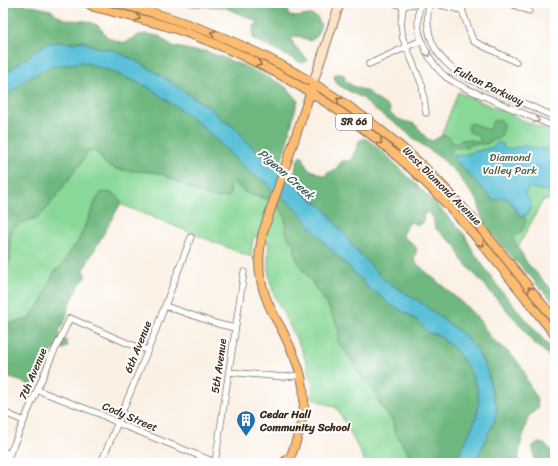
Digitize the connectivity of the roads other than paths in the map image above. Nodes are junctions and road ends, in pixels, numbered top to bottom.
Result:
1 (88, 3) edge
2 (116, 3) edge
3 (340, 3) edge
4 (393, 3) edge
5 (419, 3) edge
6 (429, 3) edge
7 (432, 3) edge
8 (466, 3) edge
9 (509, 3) edge
10 (405, 5) junction
11 (462, 10) junction
12 (529, 11) dead end
13 (422, 40) junction
14 (406, 47) junction
15 (516, 62) dead end
16 (369, 64) dead end
17 (313, 83) junction
18 (311, 92) junction
19 (426, 113) dead end
20 (555, 117) edge
21 (555, 127) edge
22 (191, 237) dead end
23 (244, 272) dead end
24 (165, 306) junction
25 (555, 320) edge
26 (235, 328) junction
27 (555, 335) edge
28 (147, 350) junction
29 (229, 372) junction
30 (301, 375) junction
31 (37, 390) junction
32 (3, 412) edge
33 (24, 421) junction
34 (117, 422) junction
35 (3, 451) edge
36 (10, 454) junction
37 (290, 460) edge
38 (8, 462) edge
39 (215, 462) edge
40 (101, 463) edge
41 (283, 463) edge

1 -> 18 main road, West Diamond Avenue / SR 66
17 -> 2 main road, West Diamond Avenue / SR 66
3 - 17 main road
4 - 10 street
5 - 10 street
5 - 13 street, Fulton Parkway
6 - 20 street, Fulton Parkway
7 - 11 street
8 - 11 street
9 - 12 street
10 - 14 street
11 - 15 street
13 - 14 street
13 -> 21 street, Fulton Parkway
14 - 16 street
14 - 19 street
17 - 18 main road
25 -> 17 main road, West Diamond Avenue / SR 66
18 -> 27 main road, West Diamond Avenue / SR 66
18 - 30 main road
22 - 24 street, 6th Avenue
23 - 26 street, 5th Avenue
24 - 26 street
24 - 28 street, 6th Avenue
26 - 29 street, 5th Avenue
28 - 31 street, 7th Avenue
28 - 34 street, 6th Avenue
29 - 30 street
29 - 39 street, 5th Avenue
30 - 37 main road
31 - 33 street, 7th Avenue
31 - 34 street, Cody Street
32 - 33 street
33 - 36 street, 7th Avenue
34 - 39 street, Cody Street
34 - 40 street, 6th Avenue
35 - 36 street
36 - 38 street, 7th Avenue
37 - 41 main road

